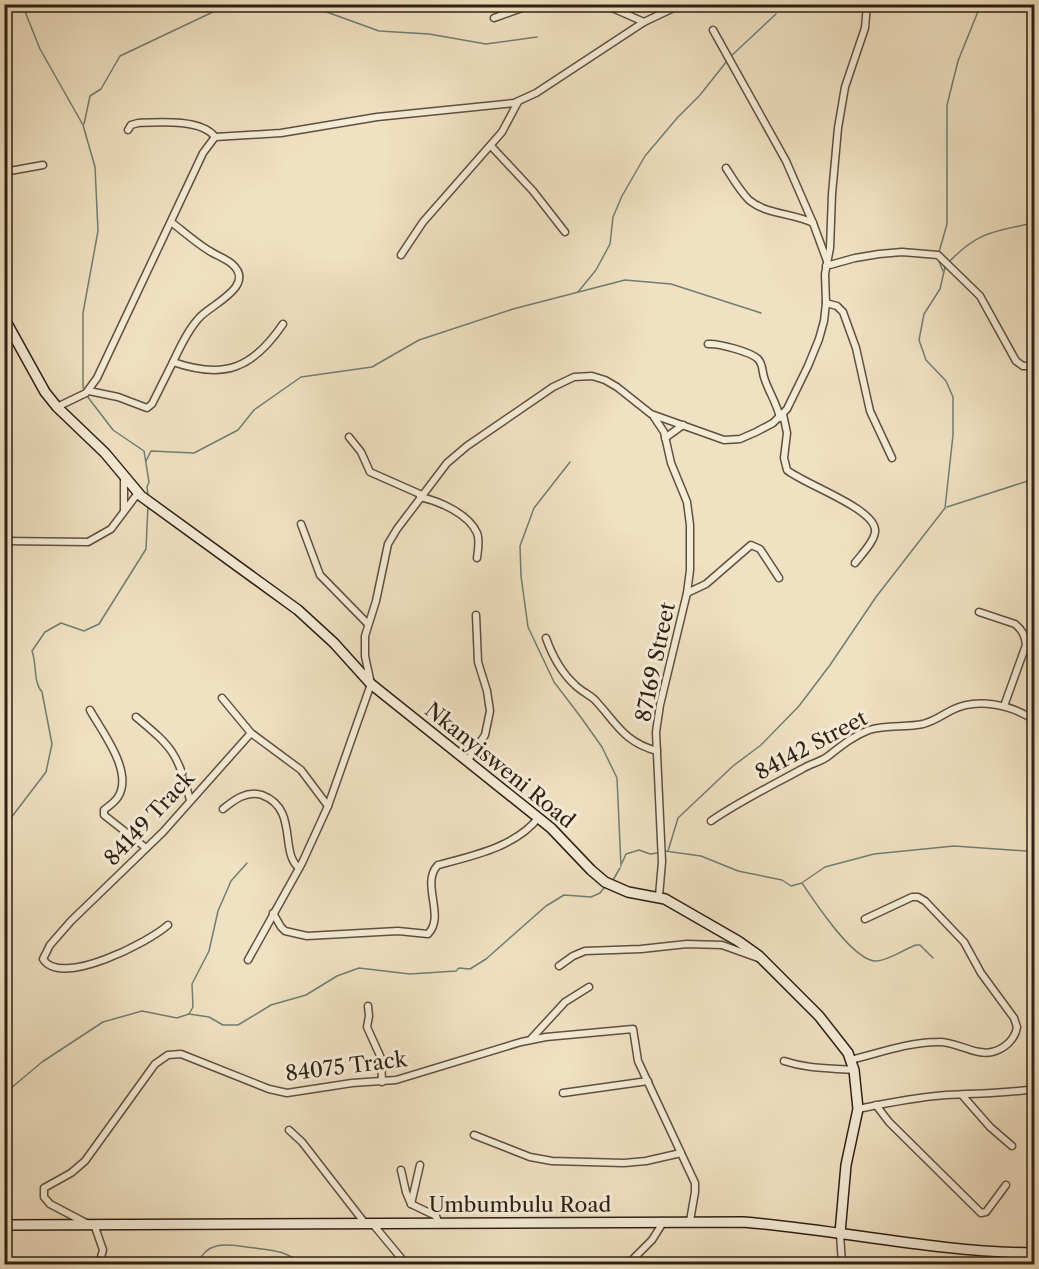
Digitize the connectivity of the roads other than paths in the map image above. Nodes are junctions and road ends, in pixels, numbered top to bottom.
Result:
1 (533, 4) edge
2 (603, 4) edge
3 (682, 4) edge
4 (867, 4) edge
5 (494, 18) dead end
6 (644, 22) junction
7 (713, 30) dead end
8 (518, 102) junction
9 (128, 130) dead end
10 (215, 137) junction
11 (491, 146) junction
12 (43, 165) dead end
13 (726, 168) dead end
14 (4, 172) edge
15 (171, 222) junction
16 (813, 223) junction
17 (565, 232) dead end
18 (401, 255) dead end
19 (827, 264) junction
20 (826, 303) junction
21 (4, 318) edge
22 (283, 324) dead end
23 (708, 344) dead end
24 (173, 362) junction
25 (1035, 366) edge
26 (89, 391) junction
27 (57, 407) junction
28 (651, 414) junction
29 (782, 416) junction
30 (683, 425) junction
31 (349, 437) dead end
32 (665, 438) junction
33 (892, 458) dead end
34 (124, 478) junction
35 (138, 493) junction
36 (421, 496) junction
37 (124, 512) junction
38 (301, 524) dead end
39 (4, 541) edge
40 (477, 558) dead end
41 (855, 563) dead end
42 (779, 578) dead end
43 (687, 592) junction
44 (979, 612) dead end
45 (476, 615) dead end
46 (368, 624) junction
47 (546, 638) dead end
48 (371, 684) junction
49 (222, 698) dead end
50 (1004, 706) junction
51 (90, 710) dead end
52 (136, 717) dead end
53 (1035, 720) edge
54 (251, 733) junction
55 (657, 751) junction
56 (468, 760) junction
57 (190, 800) junction
58 (328, 806) junction
59 (223, 809) dead end
60 (538, 818) junction
61 (711, 821) dead end
62 (146, 848) junction
63 (299, 868) junction
64 (659, 896) junction
65 (273, 913) junction
66 (865, 919) dead end
67 (168, 925) dead end
68 (763, 959) junction
69 (248, 960) dead end
70 (559, 966) dead end
71 (589, 987) dead end
72 (368, 1006) dead end
73 (529, 1040) junction
74 (851, 1060) junction
75 (784, 1061) dead end
76 (854, 1070) junction
77 (648, 1081) junction
78 (382, 1082) junction
79 (1035, 1089) edge
80 (563, 1093) dead end
81 (962, 1095) junction
82 (876, 1105) junction
83 (858, 1108) junction
84 (289, 1130) dead end
85 (474, 1135) dead end
86 (1012, 1146) dead end
87 (681, 1153) junction
88 (420, 1165) dead end
89 (401, 1170) dead end
90 (1006, 1185) dead end
91 (411, 1204) junction
92 (664, 1221) junction
93 (690, 1221) junction
94 (368, 1222) junction
95 (438, 1222) junction
96 (91, 1224) junction
97 (4, 1225) edge
98 (840, 1233) junction
99 (1035, 1253) edge
100 (99, 1264) edge
101 (245, 1264) edge
102 (268, 1264) edge
103 (406, 1264) edge
104 (628, 1264) edge
105 (843, 1264) edge

1 - 5 street
2 - 6 street
3 - 6 street
4 - 19 street
6 - 8 street
7 - 16 street
8 - 10 street
8 - 11 street
9 - 10 street
10 - 15 street
11 - 17 street
11 - 18 street
12 - 14 street
13 - 16 street
15 - 24 street
15 - 26 street
16 - 19 street
19 - 20 street
19 - 25 street
20 - 29 street
20 - 33 street
21 - 27 street, Nkanyisweni Road
22 - 24 street
23 - 29 street
24 - 26 street
26 - 27 street
27 - 34 street, Nkanyisweni Road
28 - 30 street
28 - 32 street, 87169 Street
28 - 36 street
29 - 30 street
29 - 41 street
30 - 32 street
31 - 36 street
32 - 43 street, 87169 Street
34 - 35 street, Nkanyisweni Road
34 - 37 street
35 - 37 street
35 - 48 street, Nkanyisweni Road
36 - 40 street
36 - 46 street
37 - 39 street
38 - 46 street
42 - 43 street
43 - 55 street, 87169 Street
44 - 50 street
45 - 56 street
46 - 48 street
47 - 55 street
48 - 56 street, Nkanyisweni Road
48 - 58 street
49 - 54 street
50 - 53 street, 84142 Street
50 - 61 street, 84142 Street
51 - 62 street
52 - 57 street
54 - 57 street, 84149 Track
54 - 58 street
55 - 64 street, 87169 Street
56 - 60 street, Nkanyisweni Road
57 - 62 street, 84149 Track
58 - 63 street
59 - 63 street
60 - 64 street, Nkanyisweni Road
60 - 65 street
62 - 67 street, 84149 Track
63 - 65 street
64 - 68 street, Nkanyisweni Road
65 - 69 street
66 - 74 street
68 - 70 street
68 - 74 street, Nkanyisweni Road
71 - 73 street
72 - 78 street
73 - 77 street, 84075 Track
73 - 78 street, 84075 Track
74 - 76 street, Nkanyisweni Road
75 - 76 street
76 - 83 street, Nkanyisweni Road
77 - 80 street
77 - 87 street
78 - 96 street, 84075 Track
79 - 81 street
81 - 82 street
81 - 86 street
82 - 83 street
82 - 90 street
83 - 98 street, Nkanyisweni Road
84 - 94 street
85 - 87 street
87 - 93 street
88 - 91 street
89 - 91 street
91 - 95 street
92 - 93 street, Umbumbulu Road
92 - 95 street, Umbumbulu Road
92 - 104 street
93 - 98 street, Umbumbulu Road
94 - 95 street, Umbumbulu Road
94 - 96 street, Umbumbulu Road
94 - 103 street
96 - 97 street, Umbumbulu Road
96 - 100 street
98 - 99 street, Umbumbulu Road
98 - 105 street, Nkanyisweni Road
101 - 102 street

